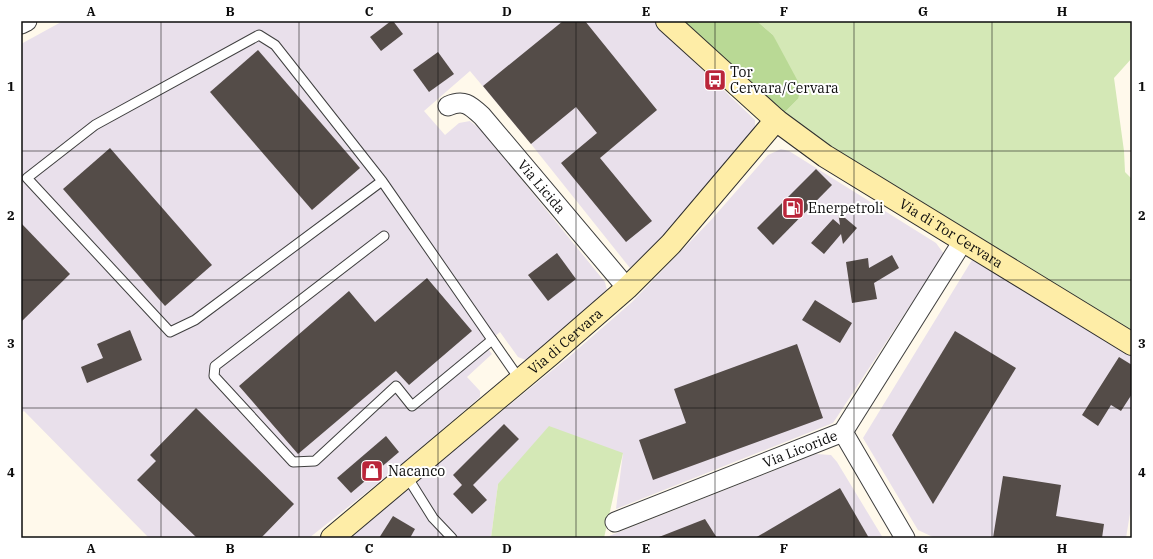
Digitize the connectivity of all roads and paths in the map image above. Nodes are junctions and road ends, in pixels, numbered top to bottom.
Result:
1 (27, 21) edge
2 (667, 21) edge
3 (21, 24) edge
4 (448, 106) dead end
5 (776, 120) junction
6 (382, 181) junction
7 (384, 236) dead end
8 (962, 241) junction
9 (627, 288) junction
10 (492, 340) junction
11 (1132, 344) edge
12 (520, 380) junction
13 (843, 432) junction
14 (406, 475) junction
15 (615, 522) dead end
16 (332, 538) edge
17 (452, 538) edge
18 (905, 538) edge

1 - 3 street
2 - 5 street, Via di Tor Cervara
4 - 9 street, Via Licida
5 - 8 street, Via di Tor Cervara
5 - 9 street, Via di Cervara
6 - 6 lane
6 - 10 lane
7 - 10 lane
8 - 11 street, Via di Tor Cervara
8 - 13 street, Via Licoride
9 - 12 street, Via di Cervara
10 - 12 lane
12 - 14 street, Via di Cervara
13 - 15 street, Via Licoride
13 - 18 street
14 - 16 street, Via di Cervara
14 - 17 lane

